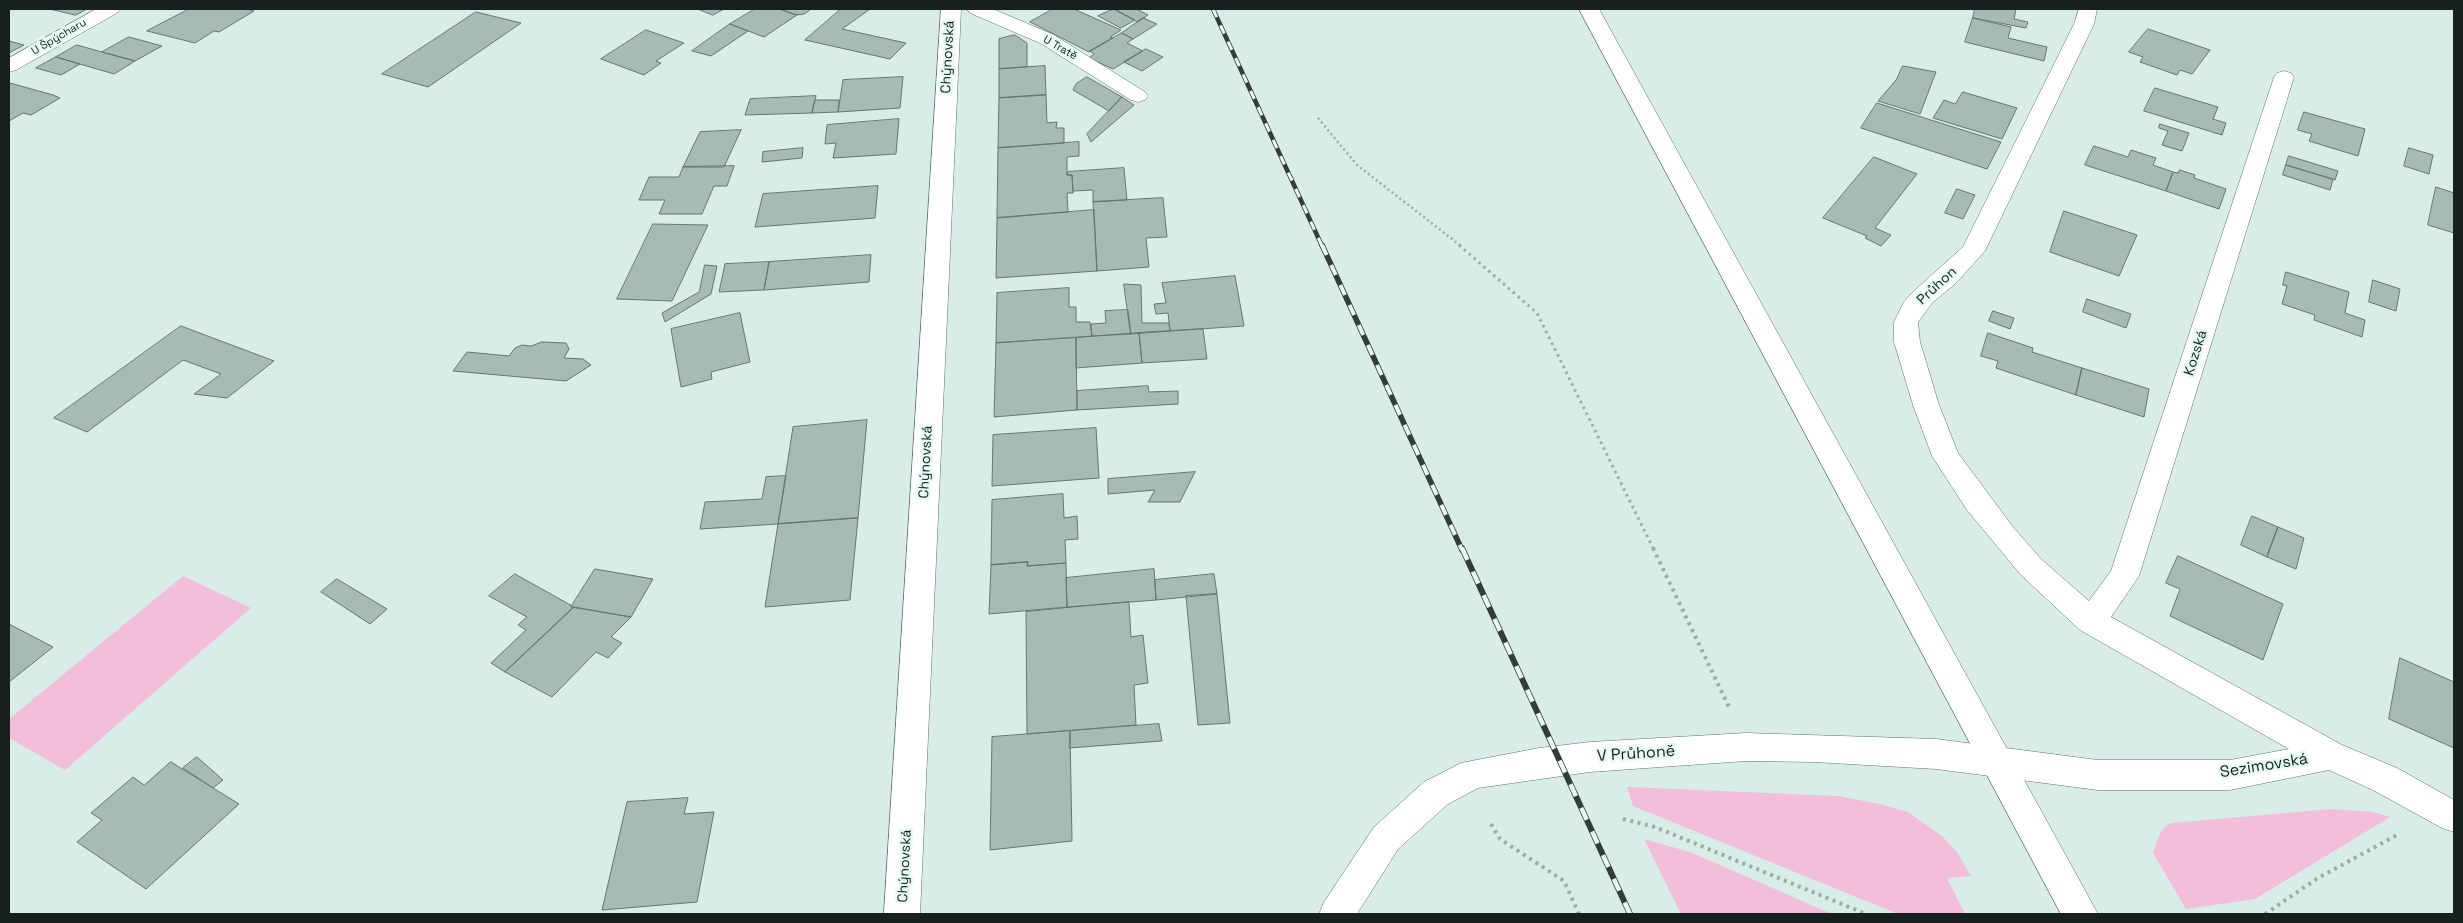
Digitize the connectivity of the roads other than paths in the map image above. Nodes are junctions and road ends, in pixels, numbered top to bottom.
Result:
1 (110, 9) edge
2 (951, 9) edge
3 (977, 9) edge
4 (1588, 9) edge
5 (2088, 9) edge
6 (9, 66) edge
7 (2284, 77) dead end
8 (1138, 96) dead end
9 (2091, 621) junction
10 (2330, 755) junction
11 (1998, 764) junction
12 (2454, 817) edge
13 (902, 914) edge
14 (1337, 914) edge
15 (2080, 914) edge

1 - 6 street, U Špýcharu
2 - 13 street, Chýnovská
3 - 8 street, U Tratě
4 - 11 street
5 - 9 street, Průhon
7 - 9 street, Kozská
9 - 10 street, Průhon
10 - 11 street, Sezimovská
10 - 12 street
11 - 14 street, V Průhoně
11 - 15 street

